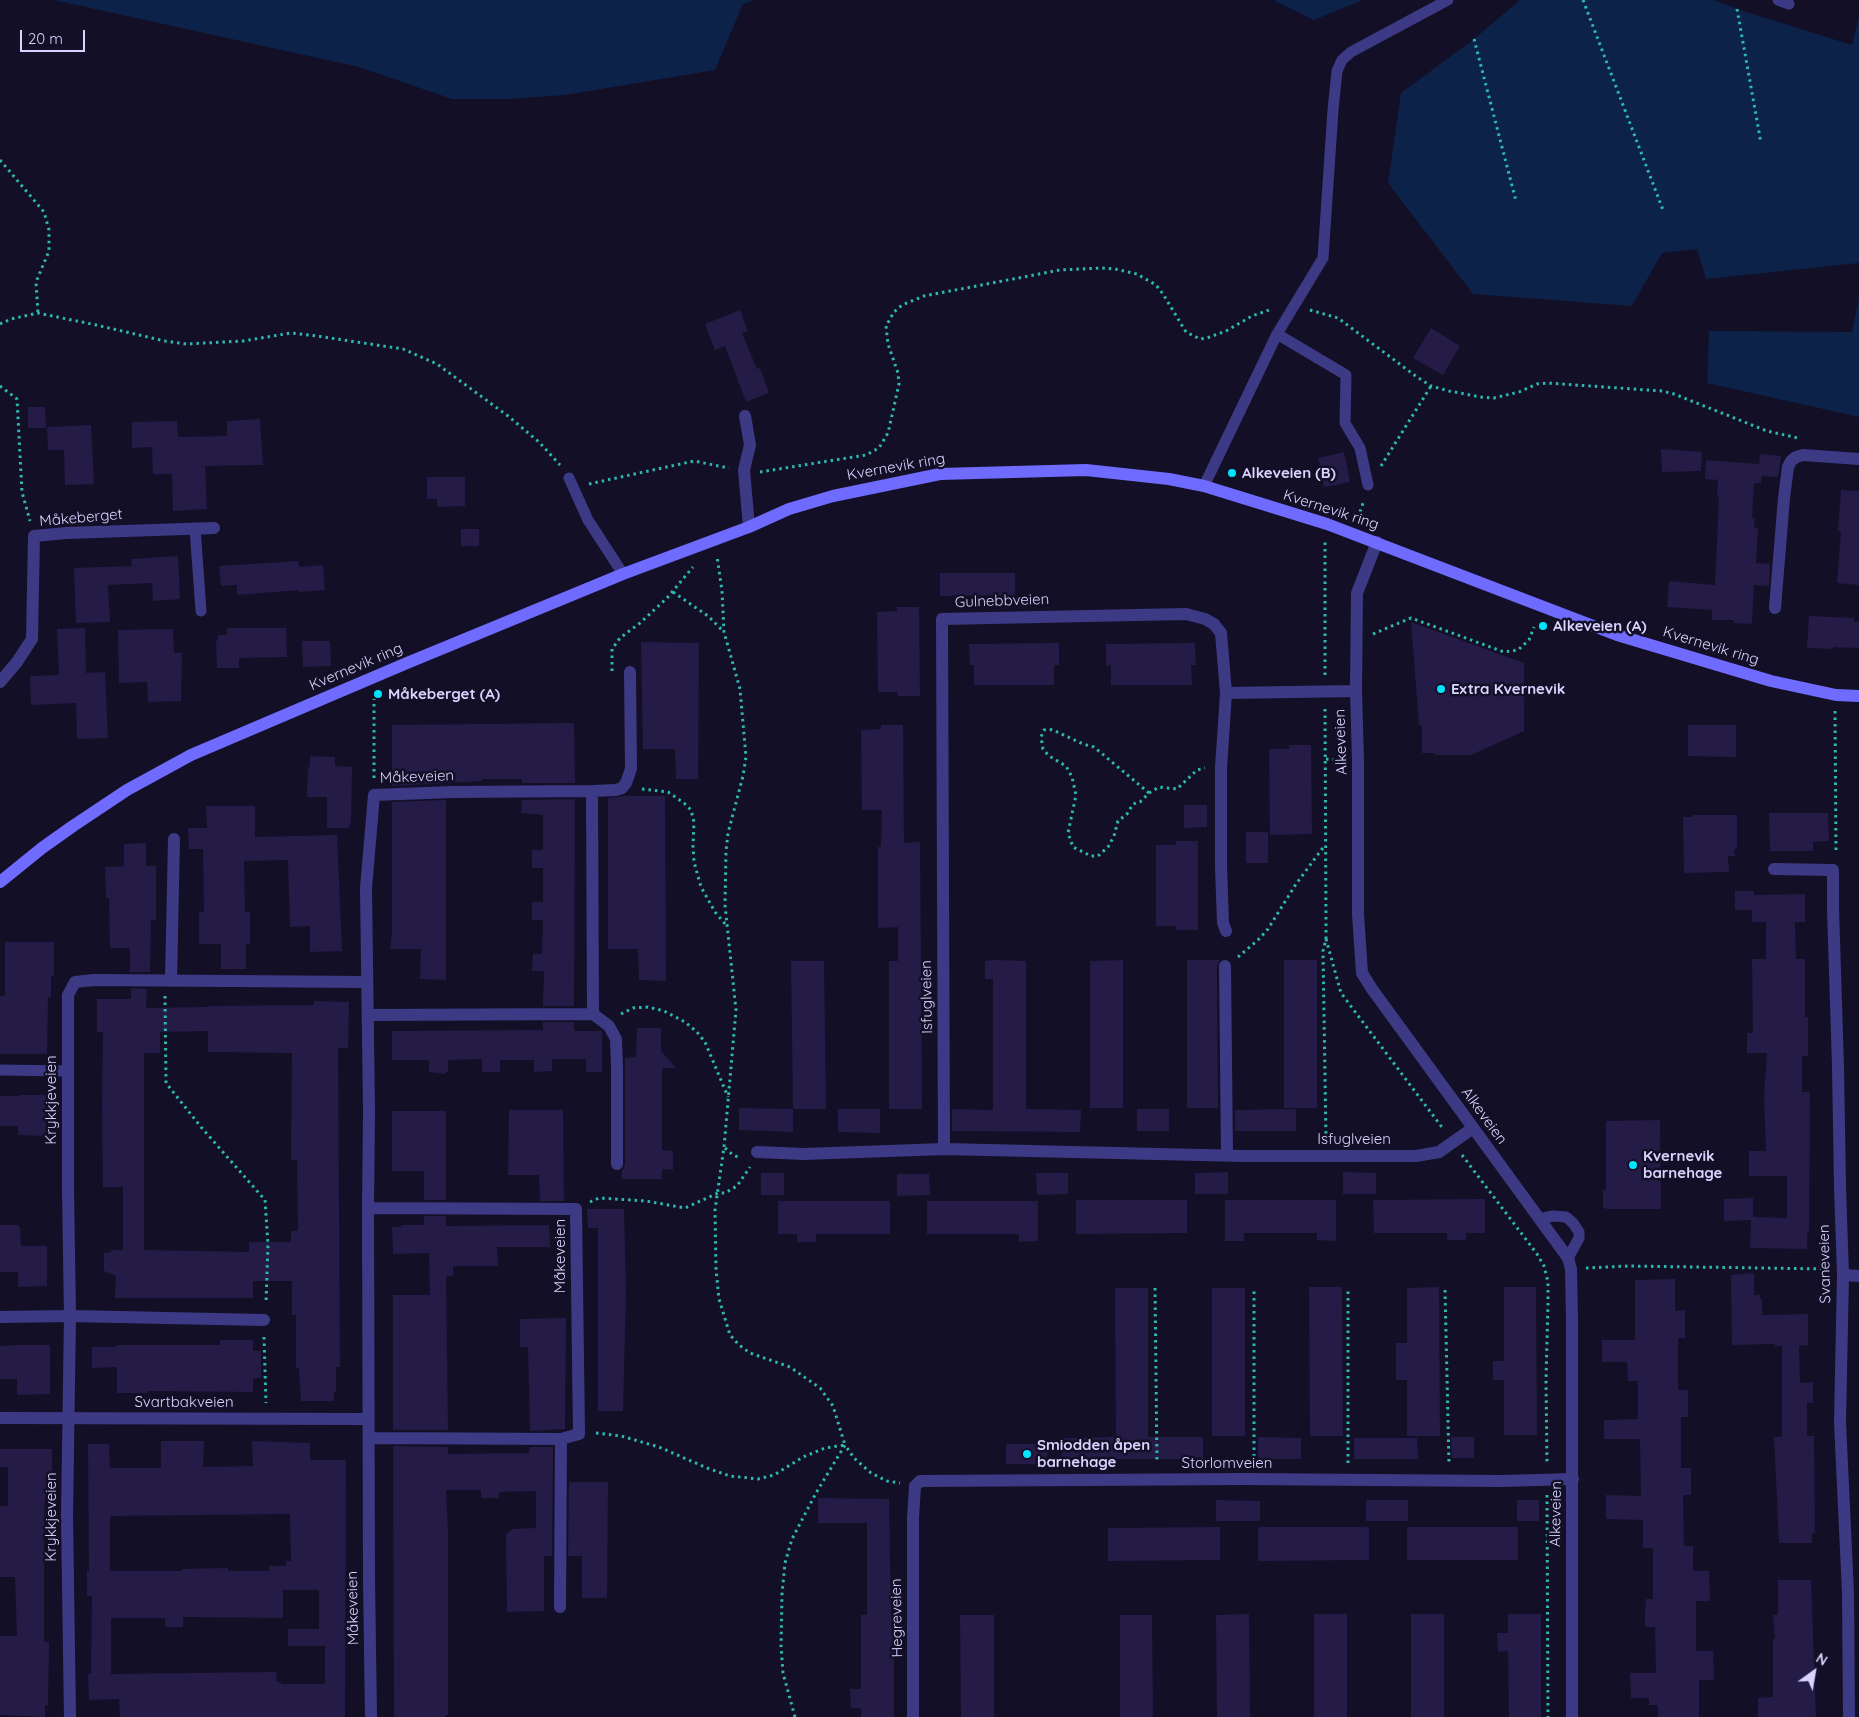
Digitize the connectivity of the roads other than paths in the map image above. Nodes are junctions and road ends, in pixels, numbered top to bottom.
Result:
1 (1448, 0) edge
2 (1778, 0) edge
3 (1790, 4) dead end
4 (1277, 334) junction
5 (745, 416) dead end
6 (1859, 459) edge
7 (569, 478) road end
8 (1368, 485) road end
9 (1204, 486) junction
10 (749, 527) junction
11 (195, 528) junction
12 (214, 528) dead end
13 (1378, 542) junction
14 (623, 574) junction
15 (1775, 608) dead end
16 (201, 611) dead end
17 (630, 672) dead end
18 (0, 682) edge
19 (1356, 691) junction
20 (1226, 693) junction
21 (1859, 696) edge
22 (592, 790) junction
23 (174, 839) dead end
24 (943, 845) joint
25 (1774, 869) dead end
26 (0, 882) edge
27 (1226, 931) dead end
28 (1225, 966) road end
29 (366, 982) junction
30 (168, 986) junction
31 (593, 1014) junction
32 (369, 1015) junction
33 (0, 1070) edge
34 (67, 1071) junction
35 (1473, 1128) junction
36 (944, 1149) junction
37 (1227, 1155) junction
38 (754, 1157) road end
39 (617, 1164) dead end
40 (368, 1208) junction
41 (1539, 1219) junction
42 (1569, 1264) junction
43 (1843, 1275) junction
44 (1859, 1276) edge
45 (70, 1316) junction
46 (0, 1317) edge
47 (264, 1320) road end
48 (0, 1418) edge
49 (67, 1418) junction
50 (368, 1419) junction
51 (369, 1438) junction
52 (561, 1439) junction
53 (1573, 1479) junction
54 (913, 1518) joint
55 (560, 1607) dead end
56 (70, 1717) edge
57 (371, 1717) edge
58 (913, 1717) edge
59 (1572, 1717) edge
60 (1849, 1717) edge

1 - 4 lane
2 - 3 lane
4 - 8 lane
4 - 9 lane
5 - 10 street
6 - 15 street
7 - 14 lane
9 - 10 main road, Kvernevik ring
9 - 13 main road, Kvernevik ring
10 - 14 main road, Kvernevik ring
11 - 12 street, Måkeberget
11 - 16 lane
11 - 18 street, Måkeberget
13 - 19 street, Alkeveien
13 - 21 main road, Kvernevik ring
14 - 26 main road, Kvernevik ring
17 - 22 street, Måkeveien
19 - 20 street
19 - 35 street, Alkeveien
20 - 24 street, Gulnebbveien
20 - 27 street, Gulnebbveien
22 - 29 street, Måkeveien
22 - 31 street
23 - 30 street
24 - 36 street, Isfuglveien
25 - 43 street, Svaneveien
28 - 37 street
29 - 30 street, Krykkjeveien
29 - 32 street, Måkeveien
30 - 34 street, Krykkjeveien
31 - 32 street
31 - 39 street
32 - 40 street, Måkeveien
33 - 34 lane
34 - 45 street, Krykkjeveien
35 - 37 street, Isfuglveien
35 - 41 street, Alkeveien
36 - 37 street, Isfuglveien
36 - 38 street, Isfuglveien
40 - 50 street, Måkeveien
40 - 52 street, Måkeveien
41 - 42 street, Alkeveien
41 - 42 lane
42 - 53 street, Alkeveien
43 - 44 street
43 - 60 street, Svaneveien
45 - 46 street
45 - 47 street
45 - 49 street, Krykkjeveien
48 - 49 street, Svartbakveien
49 - 50 street, Svartbakveien
49 - 56 street, Krykkjeveien
50 - 51 street, Måkeveien
51 - 52 street
51 - 57 street, Måkeveien
52 - 55 street
53 - 54 street, Storlomveien
53 - 59 street, Alkeveien
54 - 58 street, Hegreveien

